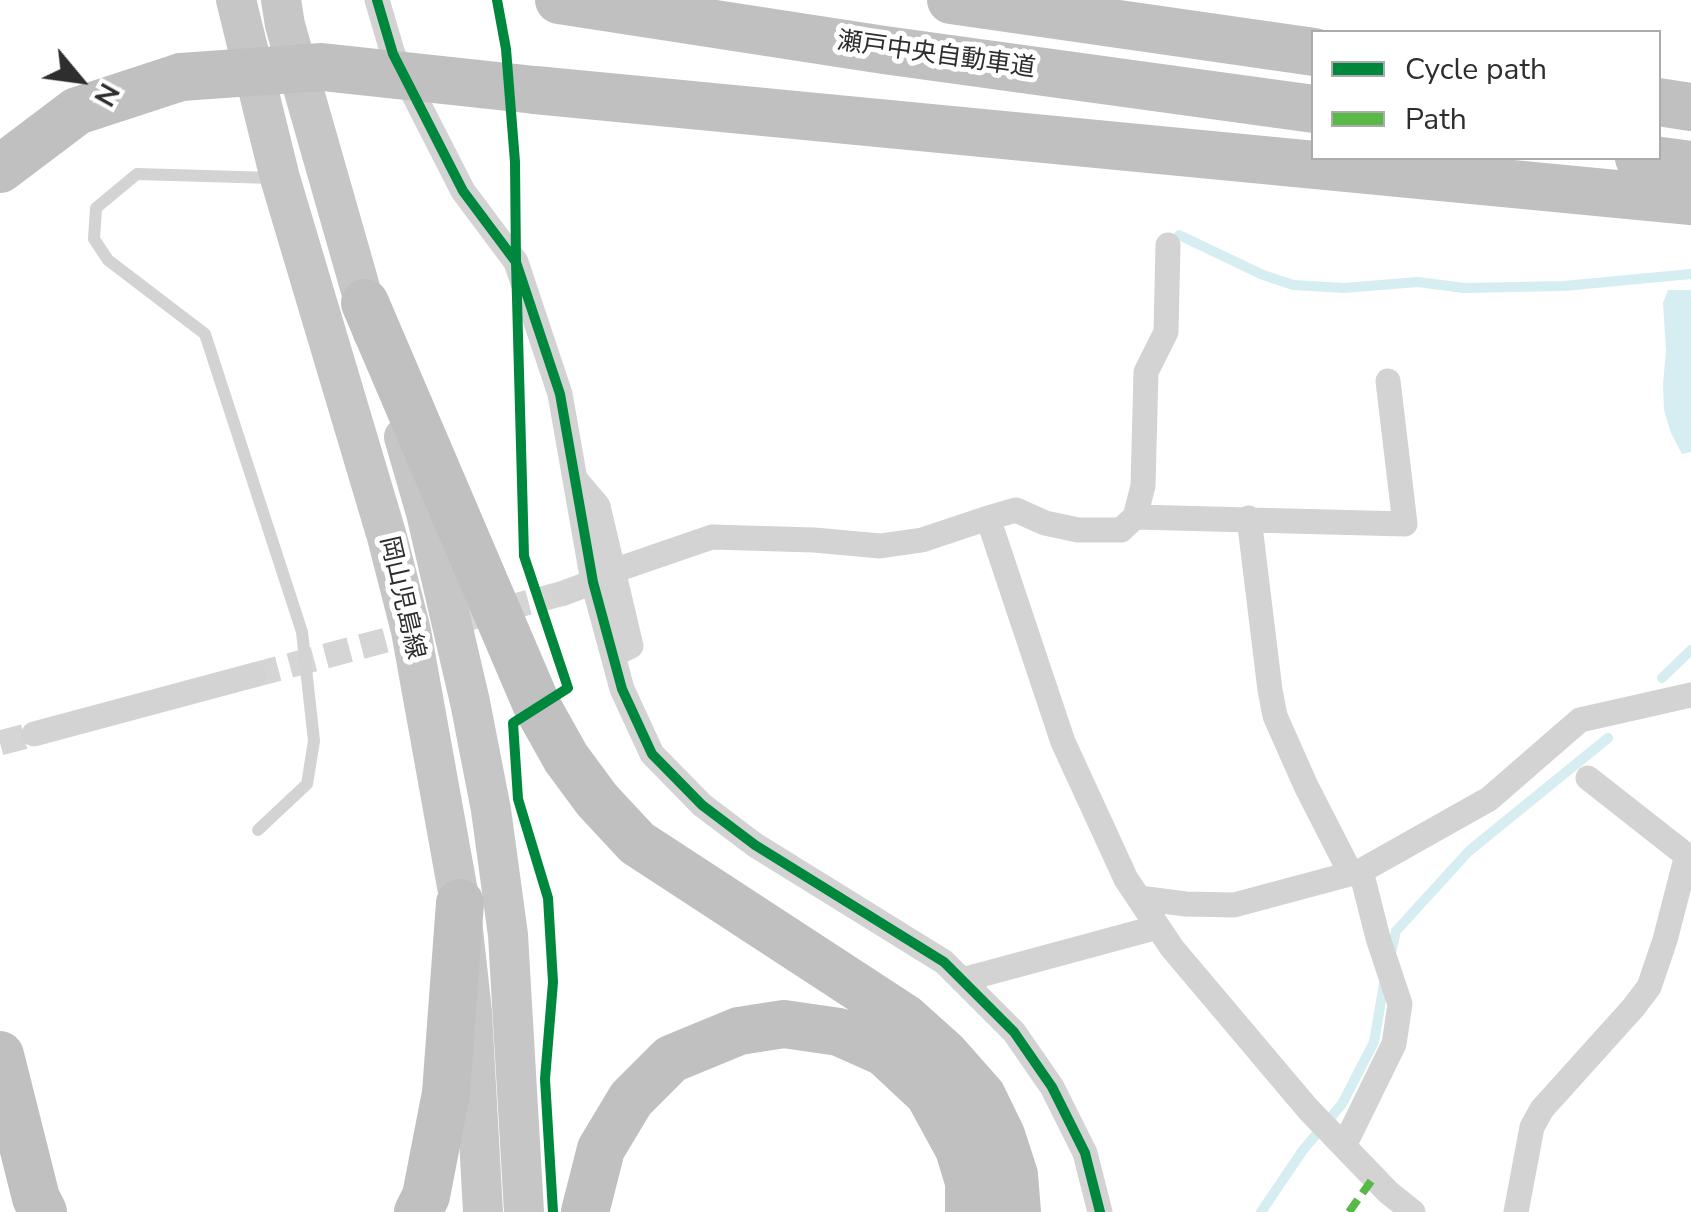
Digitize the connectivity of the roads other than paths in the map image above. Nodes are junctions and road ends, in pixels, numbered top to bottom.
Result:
1 (236, 0) edge
2 (281, 0) edge
3 (377, 0) edge
4 (559, 0) edge
5 (952, 0) edge
6 (1311, 52) edge
7 (1661, 102) edge
8 (1691, 106) edge
9 (1311, 109) edge
10 (1655, 160) edge
11 (1691, 165) edge
12 (0, 169) edge
13 (280, 178) junction
14 (1691, 201) edge
15 (1168, 245) dead end
16 (364, 303) junction
17 (1388, 381) dead end
18 (1135, 516) junction
19 (988, 518) junction
20 (1248, 518) junction
21 (603, 576) junction
22 (564, 592) tunnel mouth
23 (254, 674) tunnel mouth
24 (1691, 695) edge
25 (34, 734) tunnel mouth
26 (1588, 778) dead end
27 (258, 830) dead end
28 (1689, 857) edge
29 (1356, 873) junction
30 (1139, 898) junction
31 (460, 904) junction
32 (1158, 927) junction
33 (962, 980) junction
34 (0, 1055) edge
35 (1341, 1143) junction
36 (42, 1212) edge
37 (418, 1212) edge
38 (483, 1212) edge
39 (524, 1212) edge
40 (585, 1212) edge
41 (969, 1212) edge
42 (1017, 1212) edge
43 (1100, 1212) edge
44 (1414, 1212) edge
45 (1516, 1212) edge

1 - 13 main road, 岡山児島線
2 - 16 main road, 岡山児島線
3 - 21 street
4 - 9 highway, 瀬戸中央自動車道
5 - 6 highway
7 - 8 highway
10 - 11 highway
12 - 14 highway, bridge
13 - 27 lane
13 - 31 main road, 岡山児島線
15 - 18 street
16 - 39 main road, 岡山児島線
16 - 42 highway
17 - 20 street
18 - 19 street
18 - 20 street
19 - 21 street
19 - 30 street
20 - 29 street
21 - 22 street
21 - 33 street
23 - 25 street
24 - 29 street
26 - 28 street
28 - 45 street
29 - 30 street
29 - 35 street
30 - 32 street
31 - 37 highway
31 - 38 main road, 岡山児島線
32 - 33 street
32 - 35 street
33 - 43 street
34 - 36 highway
35 - 44 street
40 - 41 highway

